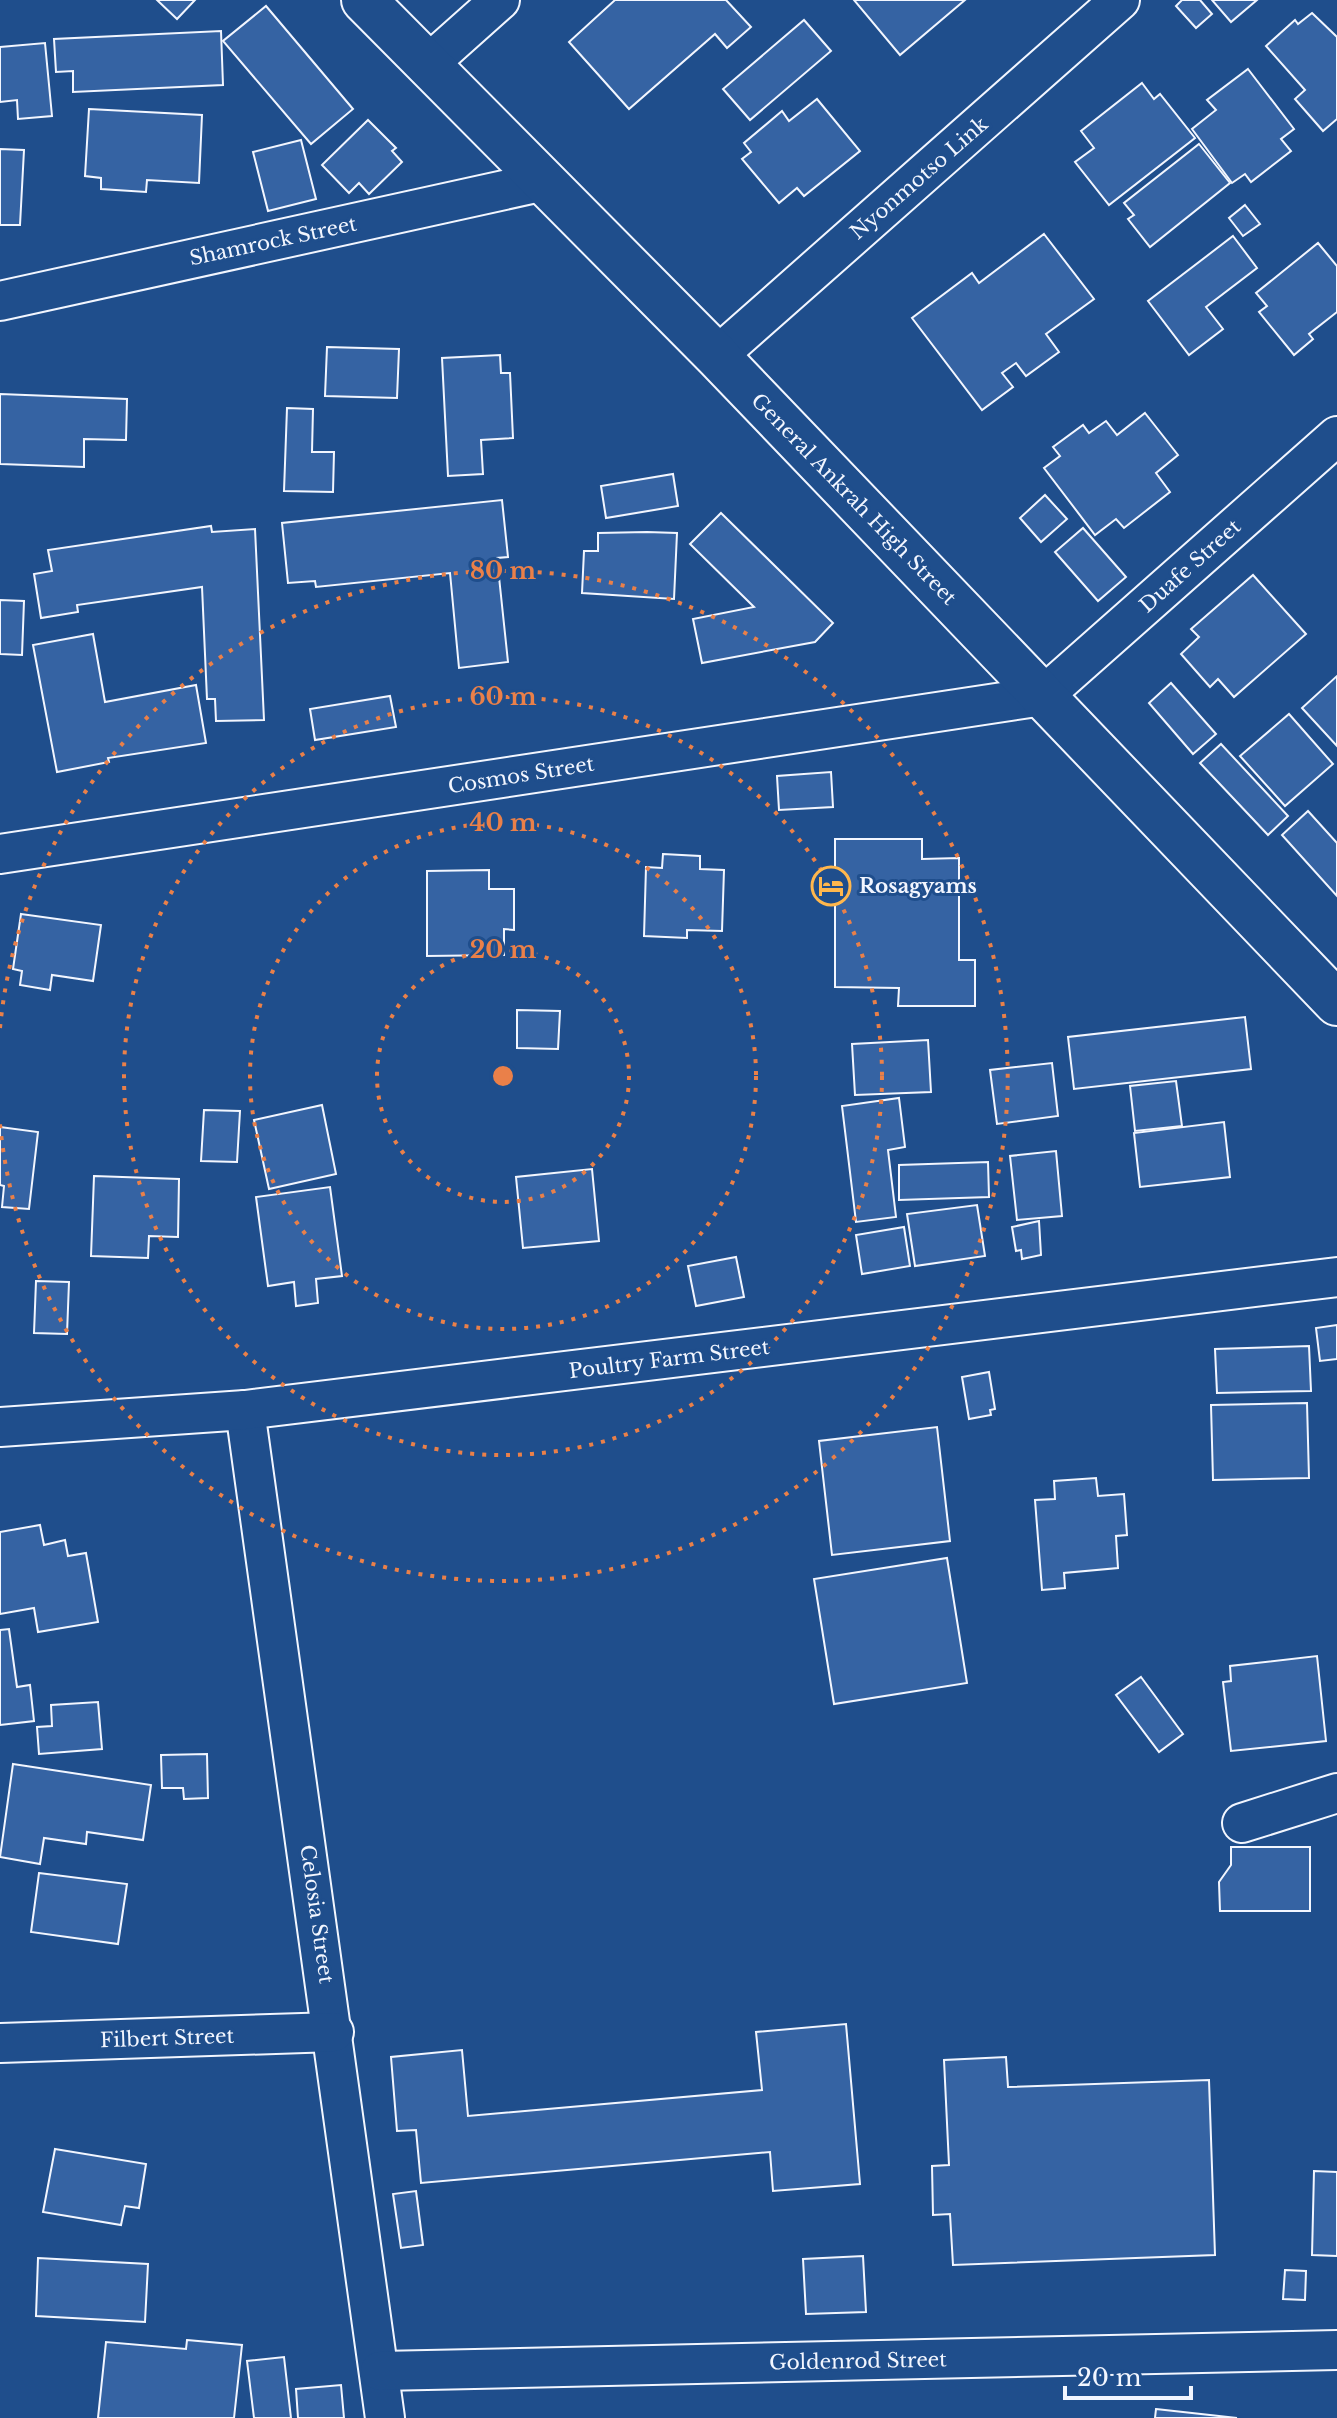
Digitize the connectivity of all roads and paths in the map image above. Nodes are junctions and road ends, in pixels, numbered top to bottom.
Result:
1 (364, 0) edge
2 (500, 0) edge
3 (1120, 0) edge
4 (426, 66) junction
5 (545, 181) junction
6 (0, 301) edge
7 (717, 356) junction
8 (1337, 436) edge
9 (1043, 696) junction
10 (0, 854) edge
11 (1337, 1003) edge
12 (1337, 1277) edge
13 (245, 1410) junction
14 (0, 1427) edge
15 (1337, 1793) edge
16 (1242, 1823) dead end
17 (334, 2032) junction
18 (0, 2043) edge
19 (1337, 2350) edge
20 (380, 2371) junction
21 (385, 2418) edge

1 - 4 main road, General Ankrah High Street
2 - 4 street
3 - 7 street, Nyonmotso Link
4 - 5 main road, General Ankrah High Street
5 - 6 street, Shamrock Street
5 - 7 main road, General Ankrah High Street
7 - 9 main road, General Ankrah High Street
8 - 9 street, Duafe Street
9 - 10 street, Cosmos Street
9 - 11 main road, General Ankrah High Street
12 - 13 street, Poultry Farm Street
13 - 14 street, Poultry Farm Street
13 - 17 street, Celosia Street
15 - 16 street
17 - 18 street, Filbert Street
17 - 20 street, Celosia Street
19 - 20 street, Goldenrod Street
20 - 21 street, Celosia Street

